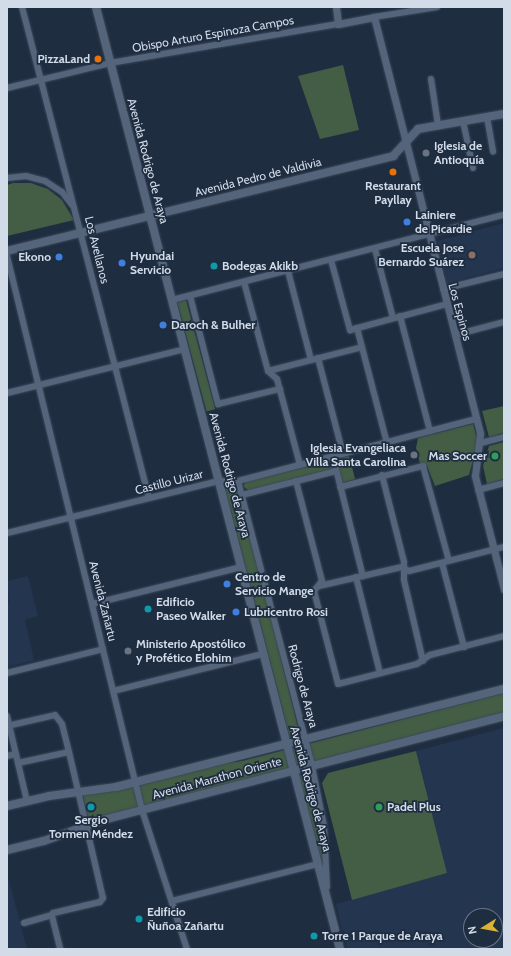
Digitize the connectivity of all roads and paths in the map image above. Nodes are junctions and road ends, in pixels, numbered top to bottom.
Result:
1 (22, 7) edge
2 (96, 7) edge
3 (336, 7) edge
4 (438, 7) edge
5 (374, 17) junction
6 (338, 24) junction
7 (110, 63) junction
8 (431, 79) dead end
9 (41, 80) junction
10 (7, 88) edge
11 (504, 114) edge
12 (487, 117) junction
13 (463, 121) junction
14 (438, 125) junction
15 (406, 142) junction
16 (493, 151) dead end
17 (473, 168) dead end
18 (7, 178) edge
19 (76, 215) junction
20 (504, 215) edge
21 (150, 216) junction
22 (81, 233) junction
23 (429, 235) junction
24 (375, 248) junction
25 (7, 251) edge
26 (7, 256) edge
27 (331, 260) junction
28 (288, 271) junction
29 (504, 274) edge
30 (244, 282) junction
31 (443, 289) junction
32 (190, 296) junction
33 (172, 300) junction
34 (447, 304) junction
35 (400, 316) junction
36 (393, 318) junction
37 (504, 322) edge
38 (357, 328) junction
39 (454, 335) junction
40 (362, 347) junction
41 (185, 349) junction
42 (318, 358) junction
43 (311, 360) junction
44 (115, 366) junction
45 (268, 371) junction
46 (38, 385) junction
47 (280, 389) junction
48 (7, 393) edge
49 (476, 419) junction
50 (430, 431) junction
51 (504, 437) edge
52 (387, 442) junction
53 (481, 443) junction
54 (343, 454) junction
55 (333, 457) junction
56 (300, 465) junction
57 (336, 471) junction
58 (382, 475) junction
59 (219, 481) junction
60 (238, 481) junction
61 (296, 481) junction
62 (504, 483) edge
63 (340, 486) junction
64 (478, 490) junction
65 (242, 495) junction
66 (149, 498) junction
67 (71, 517) junction
68 (7, 533) edge
69 (504, 547) edge
70 (494, 550) junction
71 (449, 561) junction
72 (442, 563) junction
73 (241, 567) junction
74 (404, 569) junction
75 (360, 576) junction
76 (319, 586) junction
77 (504, 589) edge
78 (92, 604) junction
79 (504, 636) edge
80 (464, 647) junction
81 (103, 649) junction
82 (263, 654) junction
83 (422, 660) junction
84 (7, 672) edge
85 (380, 674) junction
86 (504, 689) edge
87 (113, 691) junction
88 (7, 716) edge
89 (504, 716) edge
90 (8, 726) edge
91 (306, 740) junction
92 (287, 744) junction
93 (68, 752) junction
94 (16, 754) junction
95 (7, 756) edge
96 (18, 763) junction
97 (312, 766) junction
98 (294, 770) junction
99 (135, 782) junction
100 (78, 793) junction
101 (27, 801) junction
102 (7, 806) edge
103 (142, 810) junction
104 (86, 826) junction
105 (7, 850) edge
106 (318, 864) junction
107 (172, 901) junction
108 (327, 901) junction
109 (52, 915) junction
110 (24, 922) dead end
111 (60, 949) edge
112 (187, 949) edge
113 (340, 949) edge

1 - 9 street, Los Avellanos
2 - 7 main road, Avenida Rodrigo de Araya
3 - 6 street
4 - 5 street, Obispo Arturo Espinoza Campos
5 - 6 street, Obispo Arturo Espinoza Campos
5 - 15 street, Los Espinos
6 - 7 street, Obispo Arturo Espinoza Campos
7 - 9 street, Obispo Arturo Espinoza Campos
7 - 21 main road, Avenida Rodrigo de Araya
8 - 14 street
9 - 10 street, Obispo Arturo Espinoza Campos
9 - 19 street, Los Avellanos
11 - 12 main road, Avenida Pedro de Valdivia
12 - 13 main road, Avenida Pedro de Valdivia
12 - 16 street
13 - 14 main road, Avenida Pedro de Valdivia
13 - 17 street
14 - 15 main road, Avenida Pedro de Valdivia
15 - 21 main road, Avenida Pedro de Valdivia
15 - 23 street, Los Espinos
18 - 19 street
19 - 22 street, Los Avellanos
20 - 23 street
21 - 22 main road, Avenida Pedro de Valdivia
21 - 33 main road, Avenida Rodrigo de Araya
22 - 25 main road, Avenida Pedro de Valdivia
22 - 44 street, Los Avellanos
23 - 24 street
23 - 31 street, Los Espinos
24 - 27 street
24 - 36 street
26 - 46 street, Avenida Zañartu
27 - 28 street
27 - 38 street
28 - 30 street
28 - 43 street
29 - 31 street
30 - 32 street
30 - 45 street
31 - 34 street, Los Espinos
32 - 33 street
32 - 47 street
33 - 41 main road, Avenida Rodrigo de Araya
34 - 35 street
34 - 39 street, Los Espinos
35 - 36 street
35 - 50 street
36 - 38 street
37 - 39 street
38 - 40 street
39 - 49 street, Los Espinos
40 - 42 street
40 - 52 street
41 - 44 street
41 - 59 main road, Avenida Rodrigo de Araya
42 - 43 street
42 - 54 street
43 - 45 street
44 - 46 street
44 - 66 street, Los Avellanos
45 - 47 street
46 - 48 street
46 - 67 street, Avenida Zañartu
47 - 56 street
49 - 50 street, Castillo Urizar
49 - 53 street, Los Espinos
50 - 52 street, Castillo Urizar
51 - 53 street
52 - 54 street, Castillo Urizar
53 - 64 street, Los Espinos
54 - 55 street, Castillo Urizar
55 - 56 street, Castillo Urizar
55 - 57 street
56 - 60 street, Castillo Urizar
57 - 61 street
57 - 63 street
58 - 63 street
58 - 71 street
58 - 74 street
59 - 60 street, Castillo Urizar
59 - 66 street, Castillo Urizar
59 - 73 main road, Avenida Rodrigo de Araya
60 - 65 street, Rodrigo de Araya
61 - 65 street
61 - 76 street
62 - 64 street
63 - 75 street
64 - 70 street, Los Espinos
65 - 91 street, Rodrigo de Araya
66 - 67 street, Castillo Urizar
67 - 68 street, Castillo Urizar
67 - 78 street, Avenida Zañartu
69 - 70 street
70 - 71 street
70 - 77 street, Los Espinos
71 - 72 street
72 - 74 street
72 - 80 street
73 - 78 street
73 - 82 main road, Avenida Rodrigo de Araya
74 - 75 street
74 - 83 street
75 - 76 street
75 - 85 street
76 - 85 street
78 - 81 street, Avenida Zañartu
79 - 80 street
80 - 83 street
81 - 84 street
81 - 87 street, Avenida Zañartu
82 - 87 street
82 - 92 main road, Avenida Rodrigo de Araya
83 - 85 street
86 - 91 main road, Avenida Marathon Oriente
87 - 99 street, Avenida Zañartu
88 - 90 street
89 - 97 main road, Avenida Marathon Oriente
90 - 93 street
90 - 94 street
91 - 92 main road, Avenida Marathon Oriente
91 - 97 street, Rodrigo de Araya
92 - 98 main road, Avenida Rodrigo de Araya
92 - 99 main road, Avenida Marathon Oriente
93 - 96 street
93 - 100 street
94 - 95 street
94 - 96 street
96 - 101 street
97 - 98 main road, Avenida Marathon Oriente
97 - 108 street, Rodrigo de Araya
98 - 103 main road, Avenida Marathon Oriente
98 - 106 main road, Avenida Rodrigo de Araya
99 - 100 main road, Avenida Marathon Oriente
99 - 103 street, Avenida Zañartu
100 - 101 main road, Avenida Marathon Oriente
100 - 104 street
101 - 102 main road, Avenida Marathon Oriente
103 - 104 main road, Avenida Marathon Oriente
103 - 107 street, Avenida Zañartu
104 - 105 main road, Avenida Marathon Oriente
104 - 109 street
106 - 107 street
106 - 108 main road, Avenida Rodrigo de Araya
107 - 112 street, Avenida Zañartu
108 - 113 main road, Avenida Rodrigo de Araya
109 - 110 street
109 - 111 street

